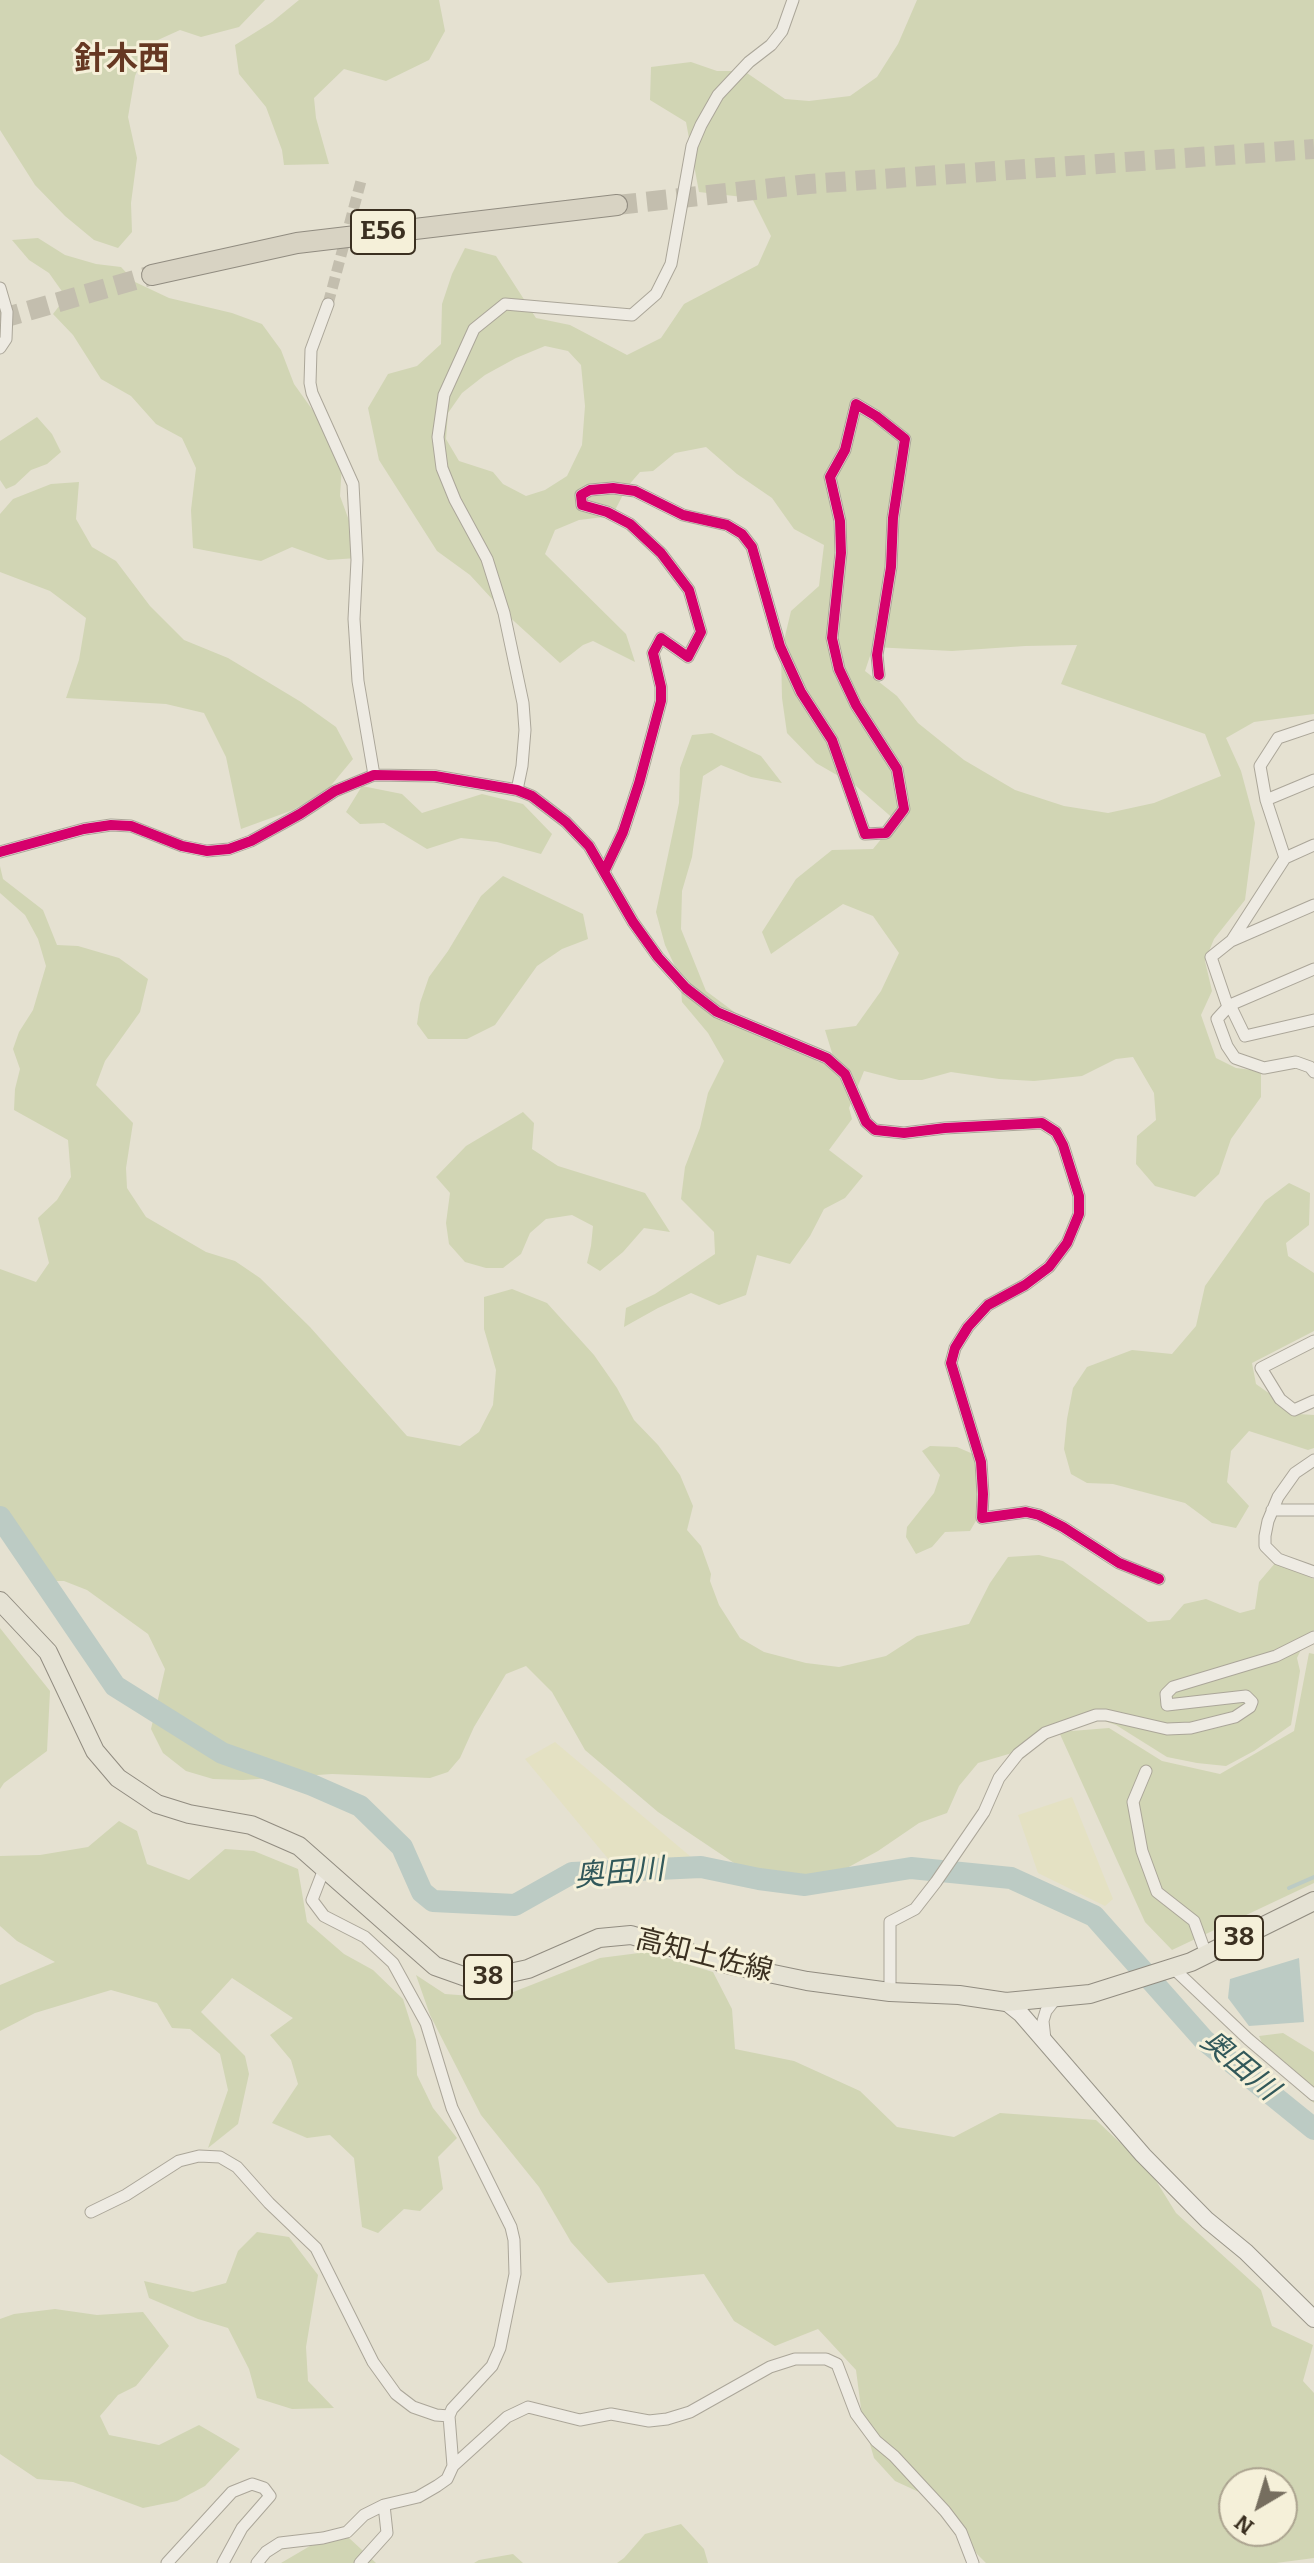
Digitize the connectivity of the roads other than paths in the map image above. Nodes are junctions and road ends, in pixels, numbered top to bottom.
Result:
1 (793, 0) edge
2 (617, 205) tunnel mouth
3 (152, 275) tunnel mouth
4 (0, 288) edge
5 (328, 304) tunnel mouth
6 (0, 348) edge
7 (879, 675) dead end
8 (1314, 726) edge
9 (374, 775) junction
10 (1314, 780) edge
11 (517, 790) junction
12 (1266, 800) junction
13 (1314, 845) edge
14 (0, 852) edge
15 (1285, 858) junction
16 (604, 872) junction
17 (1314, 905) edge
18 (1231, 941) junction
19 (1314, 969) edge
20 (1229, 1006) junction
21 (1314, 1020) edge
22 (1314, 1072) edge
23 (1314, 1341) edge
24 (1314, 1401) edge
25 (1314, 1460) edge
26 (1272, 1510) junction
27 (1314, 1510) edge
28 (1314, 1572) edge
29 (1159, 1579) dead end
30 (0, 1601) edge
31 (1314, 1637) edge
32 (1146, 1771) dead end
33 (324, 1869) junction
34 (1314, 1901) edge
35 (1206, 1954) junction
36 (1168, 1970) junction
37 (890, 1992) junction
38 (1057, 1997) junction
39 (1006, 2002) junction
40 (1045, 2040) junction
41 (1314, 2095) edge
42 (91, 2212) dead end
43 (1314, 2319) edge
44 (449, 2416) junction
45 (453, 2466) junction
46 (384, 2505) junction
47 (167, 2563) edge
48 (223, 2563) edge
49 (257, 2563) edge
50 (360, 2563) edge
51 (973, 2563) edge

1 - 11 street
2 - 3 highway, E56
4 - 6 street
5 - 9 street
7 - 16 street
8 - 12 street
9 - 11 street
9 - 14 street
10 - 12 street
11 - 16 street
12 - 15 street
13 - 15 street
15 - 18 street
16 - 29 street
17 - 18 street
18 - 20 street
19 - 20 street
20 - 21 street
20 - 22 street
23 - 24 street
25 - 26 street
26 - 27 street
26 - 28 street
30 - 33 main road, 高知土佐線 / 38
31 - 37 street
32 - 35 street
33 - 37 main road, 高知土佐線 / 38
33 - 44 street
34 - 35 main road, 高知土佐線 / 38
35 - 36 main road, 高知土佐線 / 38
36 - 38 main road, 高知土佐線 / 38
36 - 41 street
37 - 39 main road, 高知土佐線 / 38
38 - 39 main road, 高知土佐線 / 38
38 - 40 street
39 - 40 street
40 - 43 street
42 - 44 street
44 - 45 street
45 - 46 street
45 - 51 street
46 - 49 street
46 - 50 street
47 - 48 street

